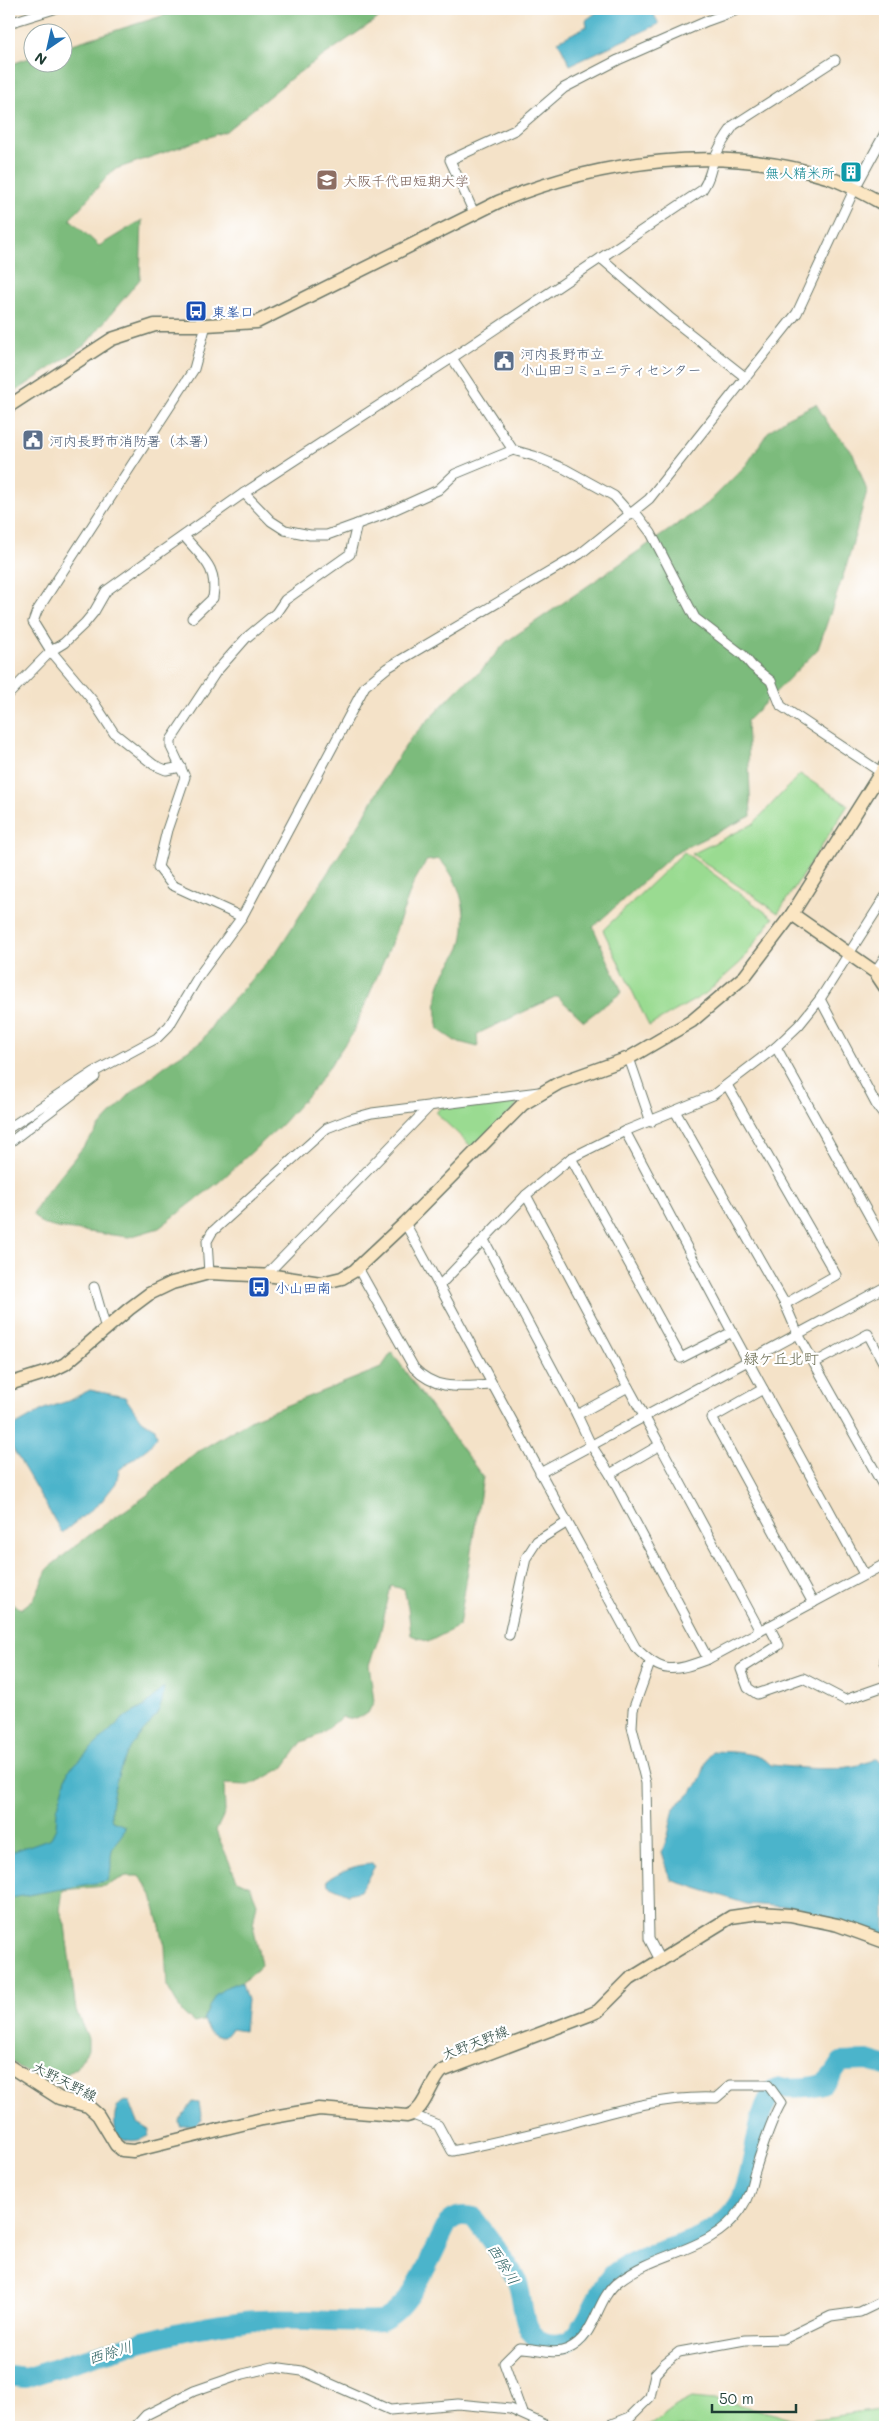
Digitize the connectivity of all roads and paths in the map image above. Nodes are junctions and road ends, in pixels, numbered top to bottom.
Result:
1 (54, 9) edge
2 (740, 9) edge
3 (9, 23) edge
4 (834, 60) dead end
5 (885, 133) edge
6 (714, 160) junction
7 (854, 188) junction
8 (885, 205) edge
9 (474, 214) junction
10 (601, 258) junction
11 (206, 325) junction
12 (452, 358) junction
13 (745, 377) junction
14 (9, 406) edge
15 (514, 450) junction
16 (244, 493) junction
17 (633, 513) junction
18 (357, 524) junction
19 (184, 536) junction
20 (192, 618) dead end
21 (51, 651) junction
22 (9, 694) edge
23 (181, 767) junction
24 (884, 771) edge
25 (885, 897) edge
26 (792, 914) junction
27 (242, 917) junction
28 (850, 952) junction
29 (885, 957) edge
30 (875, 972) junction
31 (885, 987) edge
32 (820, 999) junction
33 (776, 1047) junction
34 (629, 1058) junction
35 (103, 1067) junction
36 (727, 1085) junction
37 (543, 1091) junction
38 (430, 1105) junction
39 (675, 1111) junction
40 (885, 1118) edge
41 (651, 1122) junction
42 (9, 1128) edge
43 (625, 1131) junction
44 (9, 1143) edge
45 (570, 1158) junction
46 (526, 1195) junction
47 (405, 1224) junction
48 (484, 1240) junction
49 (885, 1244) edge
50 (358, 1268) junction
51 (209, 1272) junction
52 (266, 1275) junction
53 (440, 1285) junction
54 (885, 1287) edge
55 (94, 1288) dead end
56 (785, 1304) junction
57 (106, 1329) junction
58 (732, 1332) junction
59 (798, 1334) junction
60 (748, 1361) junction
61 (816, 1362) junction
62 (885, 1366) edge
63 (9, 1384) edge
64 (492, 1385) junction
65 (628, 1387) junction
66 (763, 1389) junction
67 (577, 1415) junction
68 (646, 1416) junction
69 (591, 1445) junction
70 (660, 1445) junction
71 (540, 1473) junction
72 (610, 1474) junction
73 (885, 1489) edge
74 (566, 1523) junction
75 (885, 1564) edge
76 (864, 1574) junction
77 (812, 1603) junction
78 (769, 1626) junction
79 (760, 1632) junction
80 (509, 1635) dead end
81 (708, 1659) junction
82 (650, 1663) junction
83 (885, 1686) edge
84 (885, 1942) edge
85 (660, 1962) junction
86 (9, 2066) edge
87 (412, 2115) junction
88 (885, 2300) edge
89 (522, 2413) junction
90 (135, 2427) edge
91 (550, 2427) edge
92 (605, 2427) edge

1 - 3 street
2 - 9 street
4 - 6 street
5 - 7 street
6 - 7 street
6 - 9 street
6 - 10 street
7 - 8 street
7 - 13 street
9 - 11 street
10 - 12 street
10 - 13 street
11 - 14 street
11 - 21 street
12 - 15 street
12 - 16 street
13 - 17 street
15 - 17 street
15 - 18 street
16 - 18 street
16 - 19 street
17 - 24 street
17 - 27 street
18 - 23 street
19 - 20 street
19 - 21 street
21 - 22 street
21 - 23 street
23 - 27 street
24 - 26 street
25 - 28 street
26 - 28 street
26 - 34 street
27 - 35 street
28 - 30 street
28 - 32 street
29 - 30 street
30 - 31 street
32 - 33 street
32 - 40 street
33 - 36 street
33 - 49 street
34 - 37 street
34 - 41 street
35 - 42 street
35 - 44 street
36 - 39 street
36 - 56 street
37 - 38 street
37 - 47 street
38 - 51 street
38 - 52 street
39 - 41 street
39 - 56 street
41 - 43 street
43 - 45 street
43 - 58 street
45 - 46 street
45 - 58 street
46 - 48 street
46 - 65 street
47 - 50 street
47 - 53 street
48 - 53 street
48 - 67 street
50 - 52 street
50 - 64 street
51 - 52 street
51 - 57 street
53 - 64 street
54 - 59 street
55 - 57 street
56 - 59 street
57 - 63 street
58 - 60 street
59 - 60 street
59 - 61 street
60 - 66 street
60 - 68 street
61 - 62 street
61 - 73 street
64 - 71 street
65 - 67 street
65 - 68 street
66 - 76 street
66 - 77 street
67 - 69 street
68 - 69 street
68 - 70 street
69 - 71 street
69 - 72 street
70 - 72 street
70 - 79 street
71 - 74 street
72 - 81 street
74 - 80 street
74 - 82 street
75 - 76 street
76 - 77 street
77 - 78 street
78 - 79 street
78 - 83 street
79 - 81 street
81 - 82 street
82 - 85 street
84 - 85 street, 大野天野線
85 - 87 street, 大野天野線
86 - 87 street, 大野天野線
87 - 89 street
88 - 92 street
89 - 90 street
89 - 91 street

